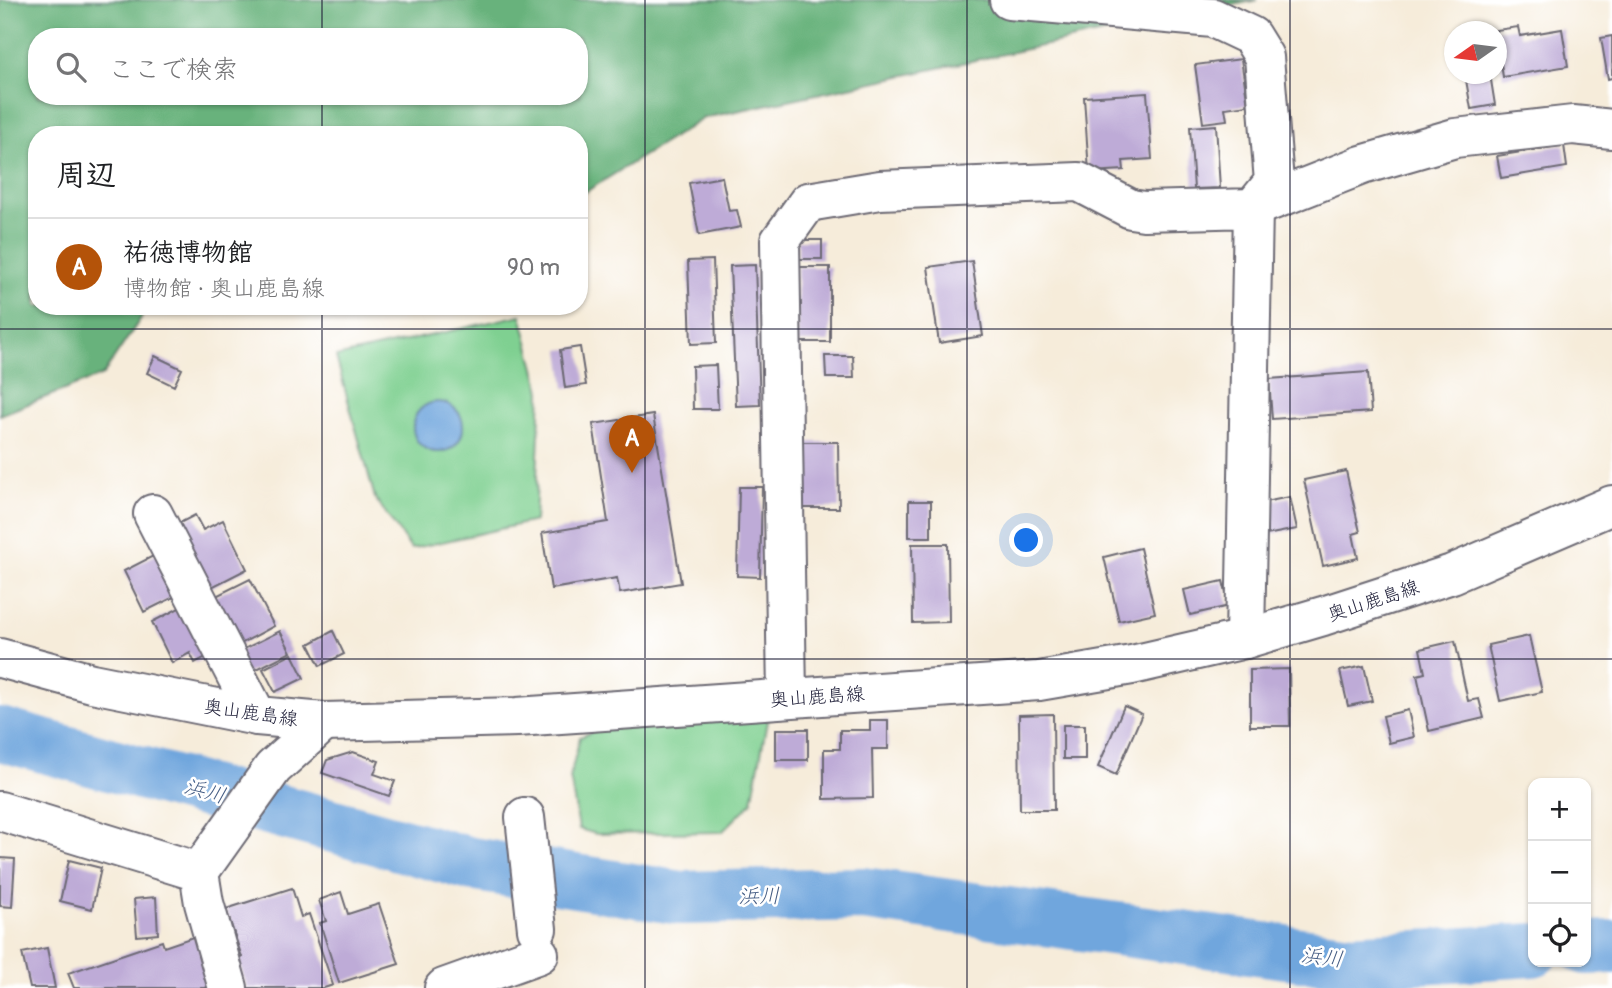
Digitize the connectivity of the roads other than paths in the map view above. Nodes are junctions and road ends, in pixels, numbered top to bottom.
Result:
1 (1009, 0) edge
2 (1612, 129) edge
3 (1253, 208) junction
4 (1612, 505) edge
5 (153, 514) dead end
6 (1245, 639) junction
7 (0, 658) edge
8 (787, 697) junction
9 (257, 716) junction
10 (324, 722) junction
11 (0, 811) edge
12 (525, 817) dead end
13 (208, 858) junction
14 (228, 988) edge
15 (444, 988) edge

1 - 3 street
2 - 3 street
3 - 6 street
3 - 8 street
4 - 6 street, 奥山鹿島線
5 - 9 street
6 - 8 street, 奥山鹿島線
7 - 9 street, 奥山鹿島線
8 - 10 street, 奥山鹿島線
9 - 10 street, 奥山鹿島線
10 - 13 street
11 - 13 street
12 - 15 street
13 - 14 street

